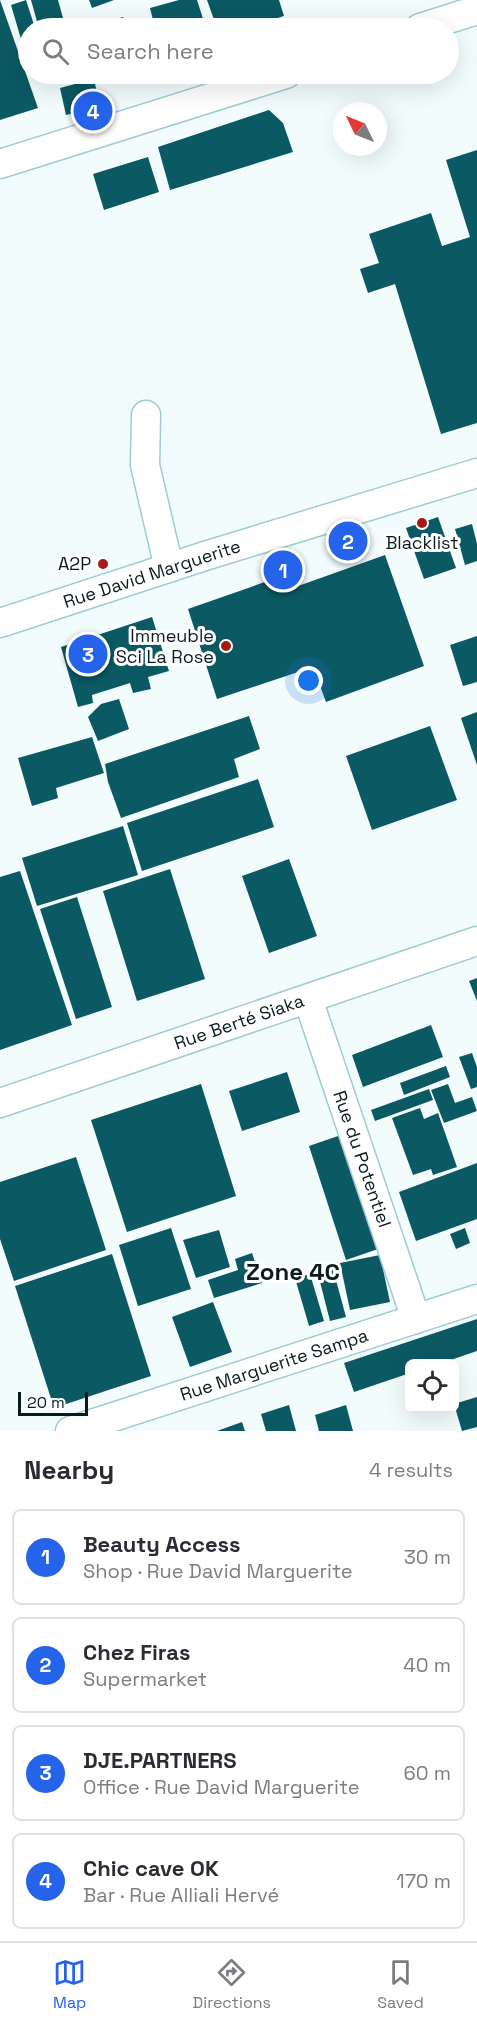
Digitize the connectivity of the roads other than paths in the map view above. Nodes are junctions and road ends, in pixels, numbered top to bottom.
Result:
1 (477, 10) edge
2 (452, 18) edge
3 (254, 84) edge
4 (0, 164) edge
5 (146, 415) dead end
6 (477, 473) edge
7 (169, 568) junction
8 (0, 623) edge
9 (477, 941) edge
10 (308, 999) junction
11 (0, 1103) edge
12 (477, 1299) edge
13 (416, 1318) junction
14 (70, 1431) edge

1 - 2 street
3 - 4 street
5 - 7 street
6 - 7 street, Rue David Marguerite
7 - 8 street, Rue David Marguerite
9 - 10 street, Rue Berté Siaka
10 - 11 street, Rue Berté Siaka
10 - 13 street, Rue du Potentiel
12 - 13 street, Rue Marguerite Sampa
13 - 14 street, Rue Marguerite Sampa

